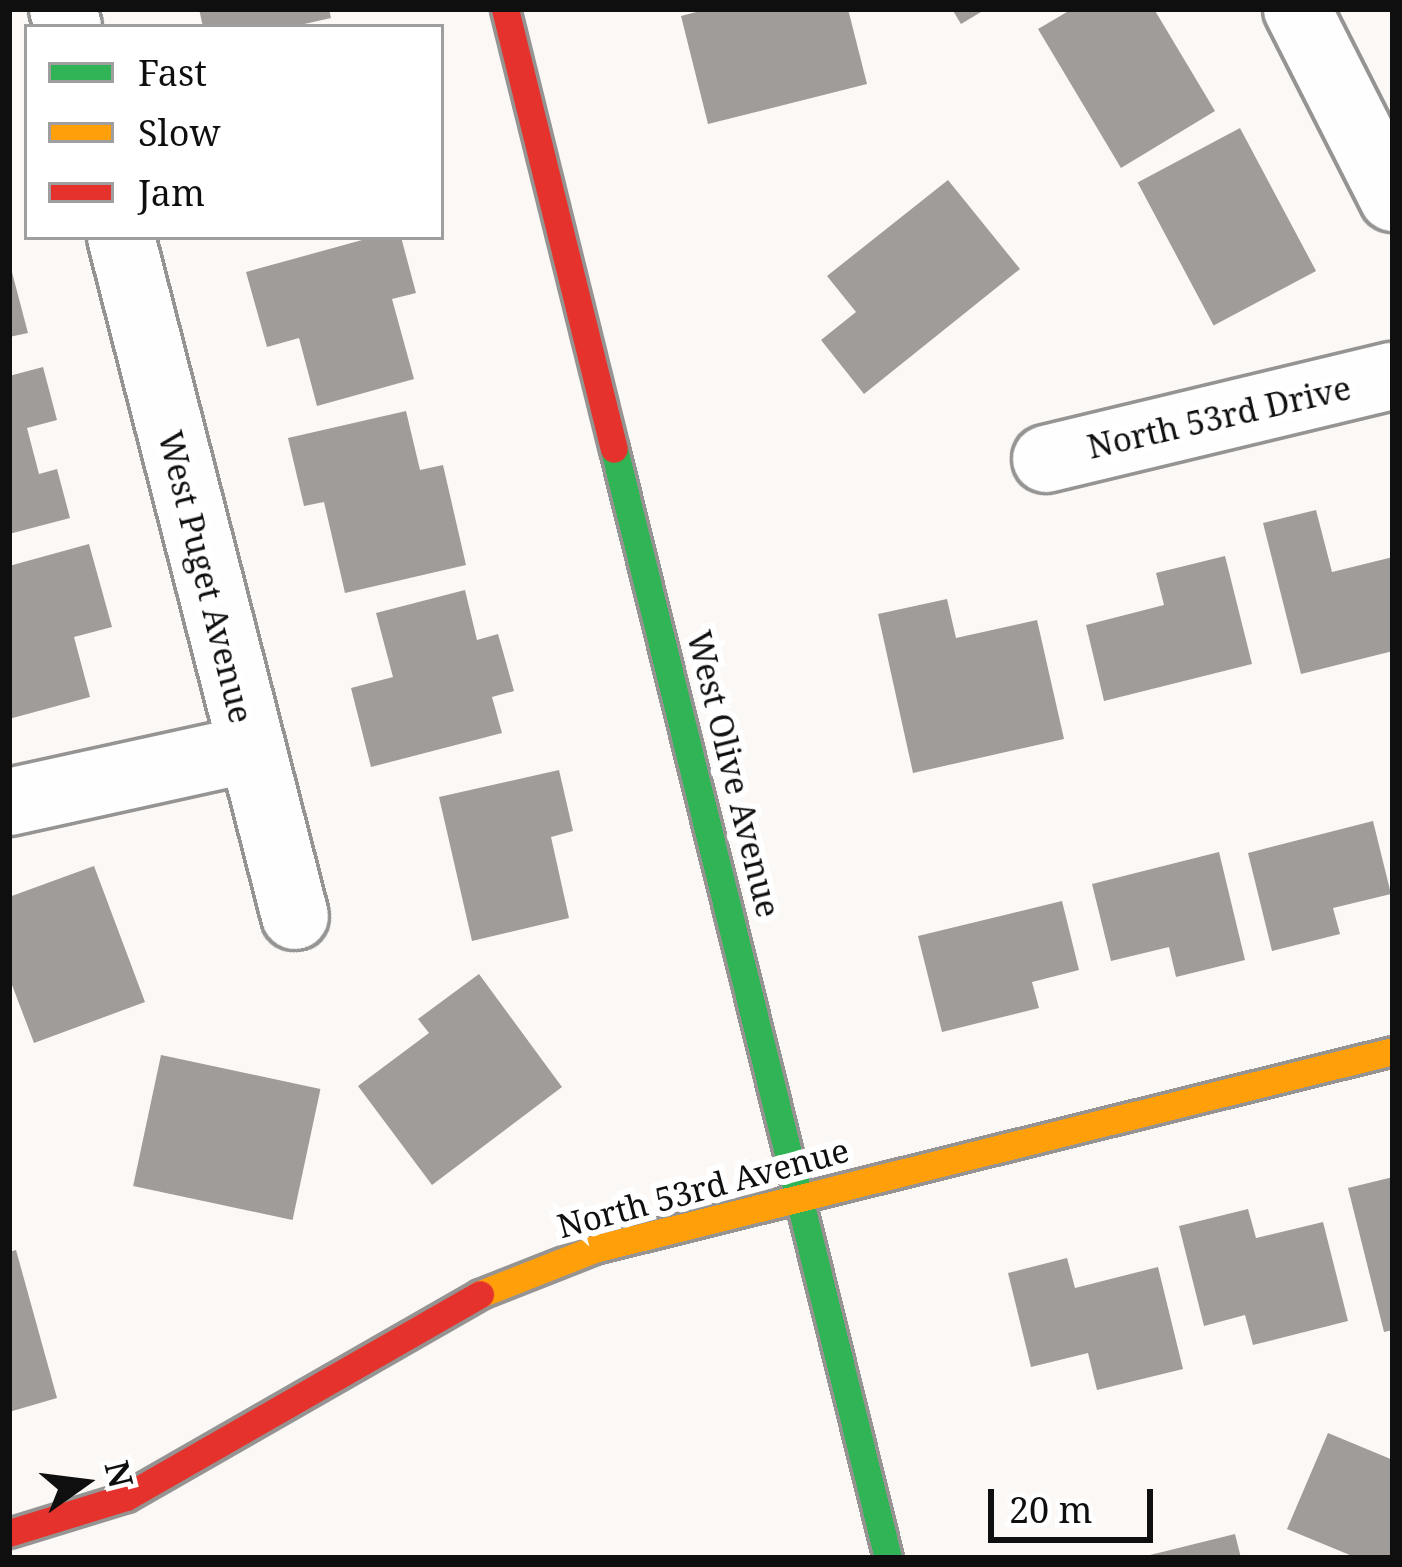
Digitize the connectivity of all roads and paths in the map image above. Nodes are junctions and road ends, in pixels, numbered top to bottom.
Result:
1 (505, 9) edge
2 (1297, 9) edge
3 (1393, 198) edge
4 (122, 240) edge
5 (1393, 376) edge
6 (1046, 458) dead end
7 (250, 749) junction
8 (9, 802) edge
9 (295, 916) dead end
10 (1393, 1051) edge
11 (797, 1199) junction
12 (9, 1533) edge
13 (888, 1558) edge

1 - 11 main road, West Olive Avenue
2 - 3 street
4 - 7 street, West Puget Avenue
5 - 6 street, North 53rd Drive
7 - 8 street
7 - 9 street, West Puget Avenue
10 - 11 main road, North 53rd Avenue
11 - 12 main road, North 53rd Avenue
11 - 13 main road, West Olive Avenue

